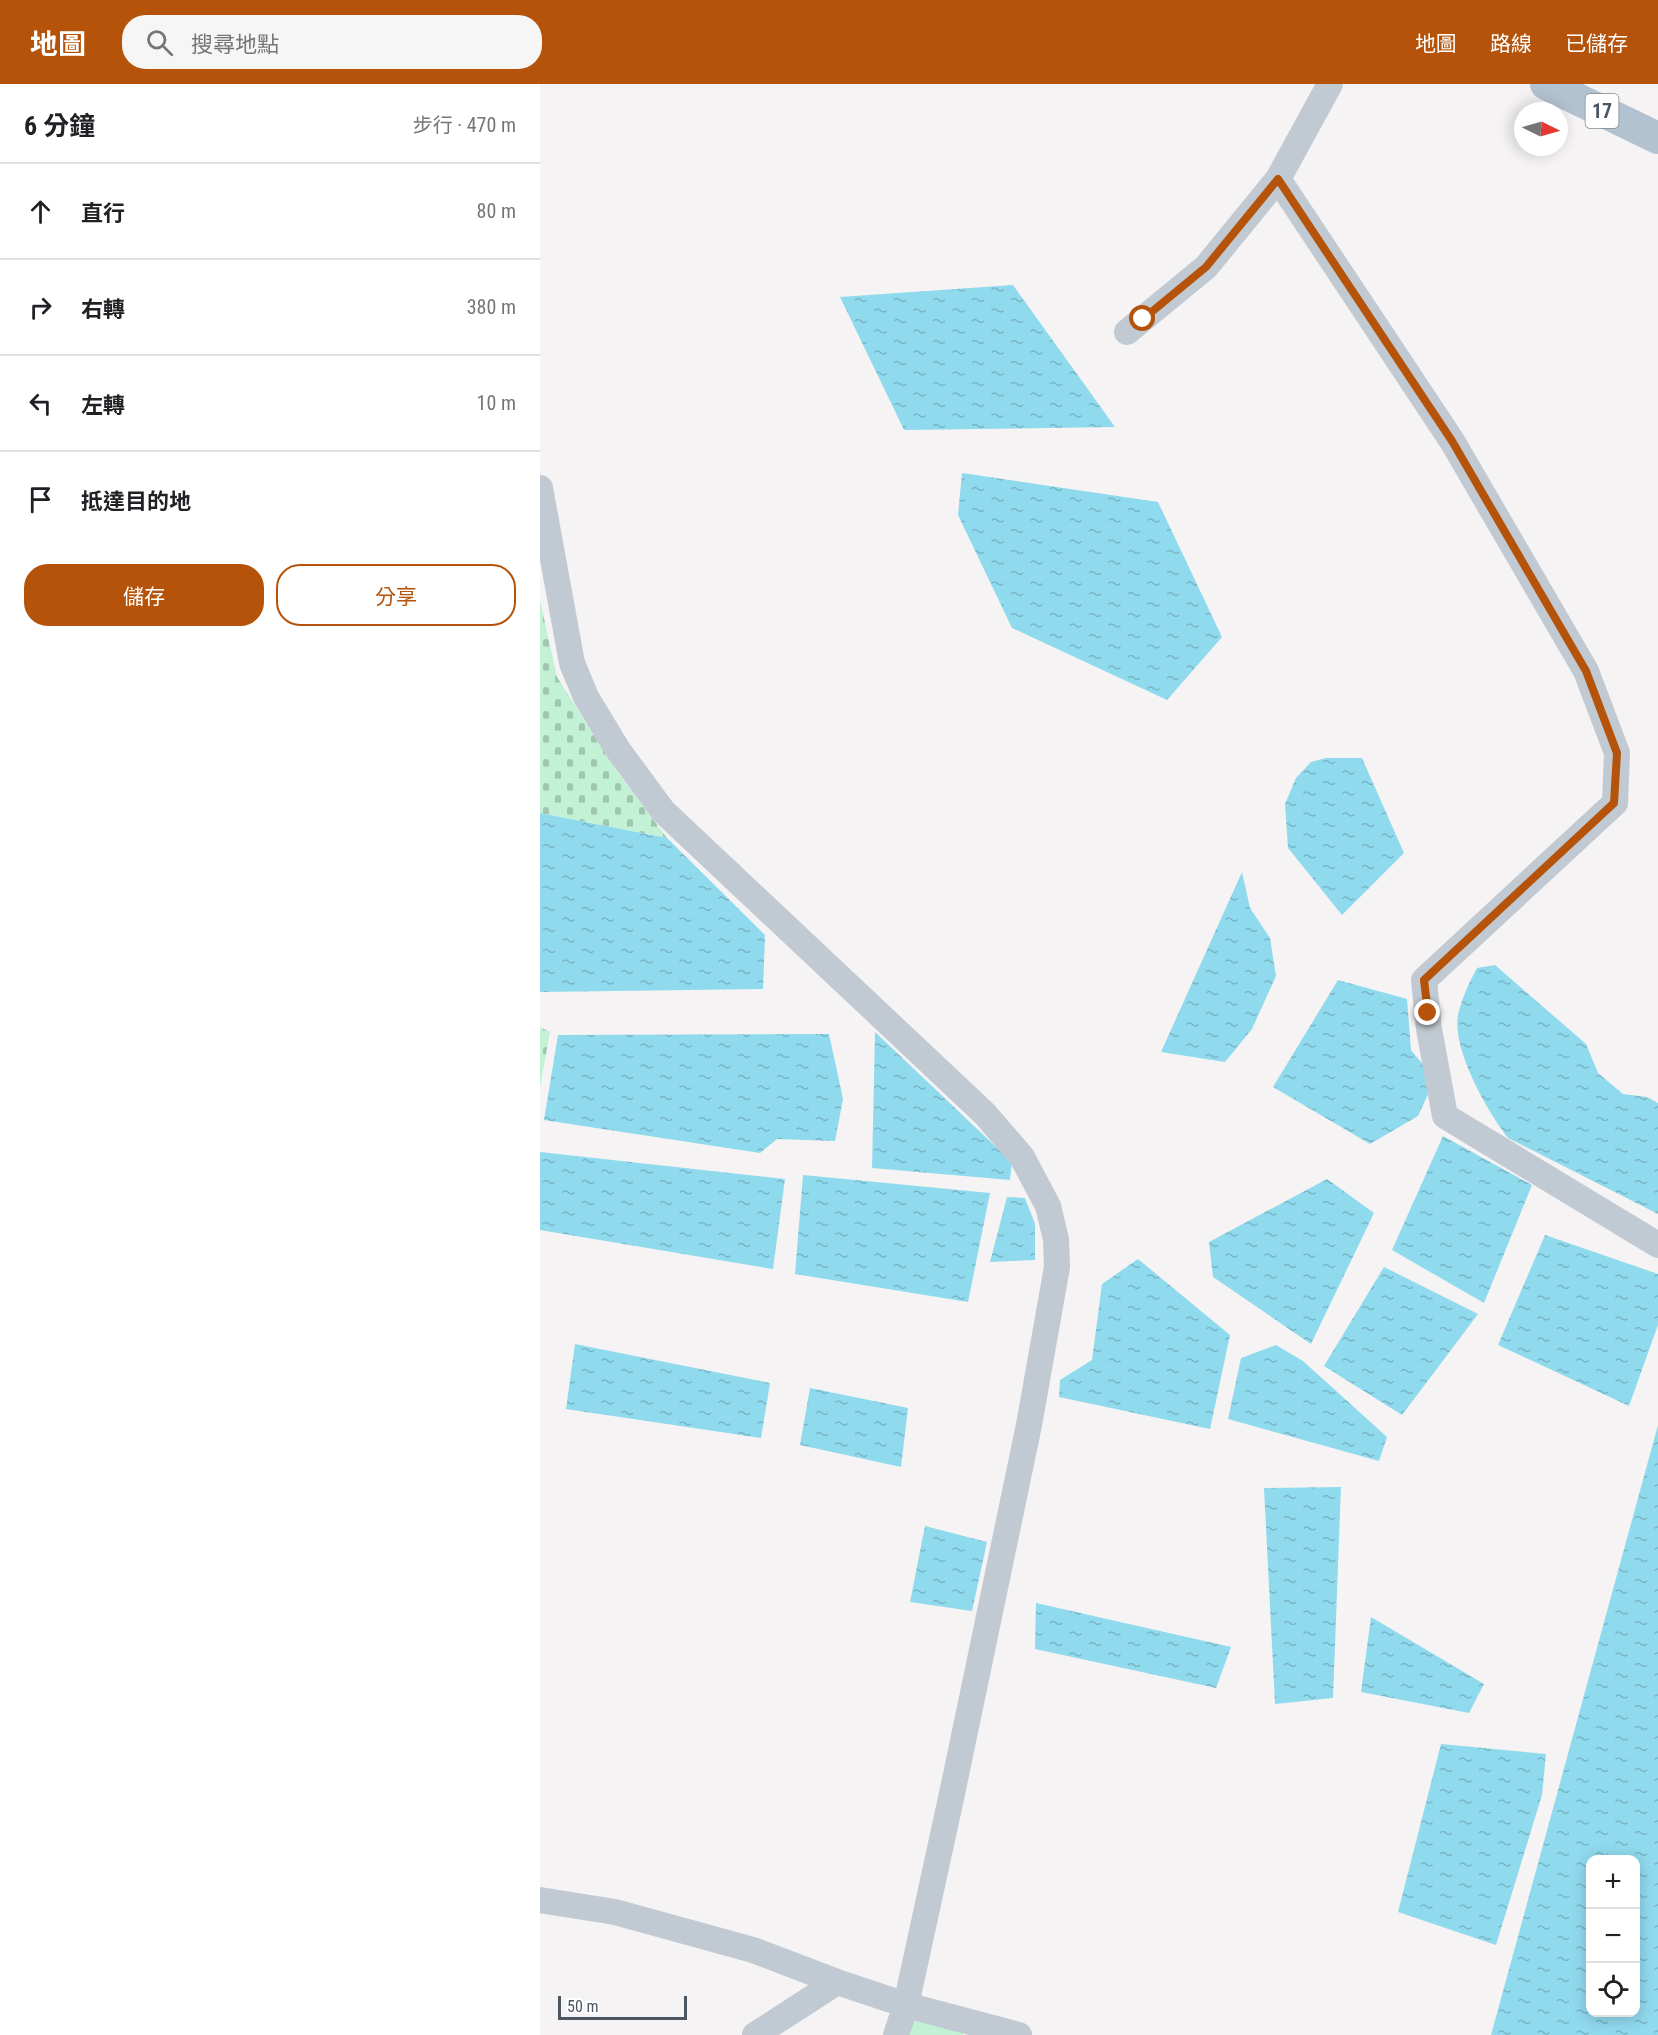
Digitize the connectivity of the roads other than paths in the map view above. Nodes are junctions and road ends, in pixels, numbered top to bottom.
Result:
1 (1330, 84) edge
2 (1546, 84) edge
3 (1658, 138) edge
4 (1278, 179) junction
5 (1127, 332) dead end
6 (540, 488) edge
7 (1658, 1245) edge
8 (540, 1900) edge
9 (837, 1982) junction
10 (906, 2005) junction
11 (755, 2035) edge
12 (896, 2035) edge
13 (1019, 2035) edge

1 - 4 street
2 - 3 main road, 17
4 - 5 street
4 - 7 street
6 - 10 street
8 - 9 street
9 - 10 street
9 - 11 street
10 - 12 street
10 - 13 street

